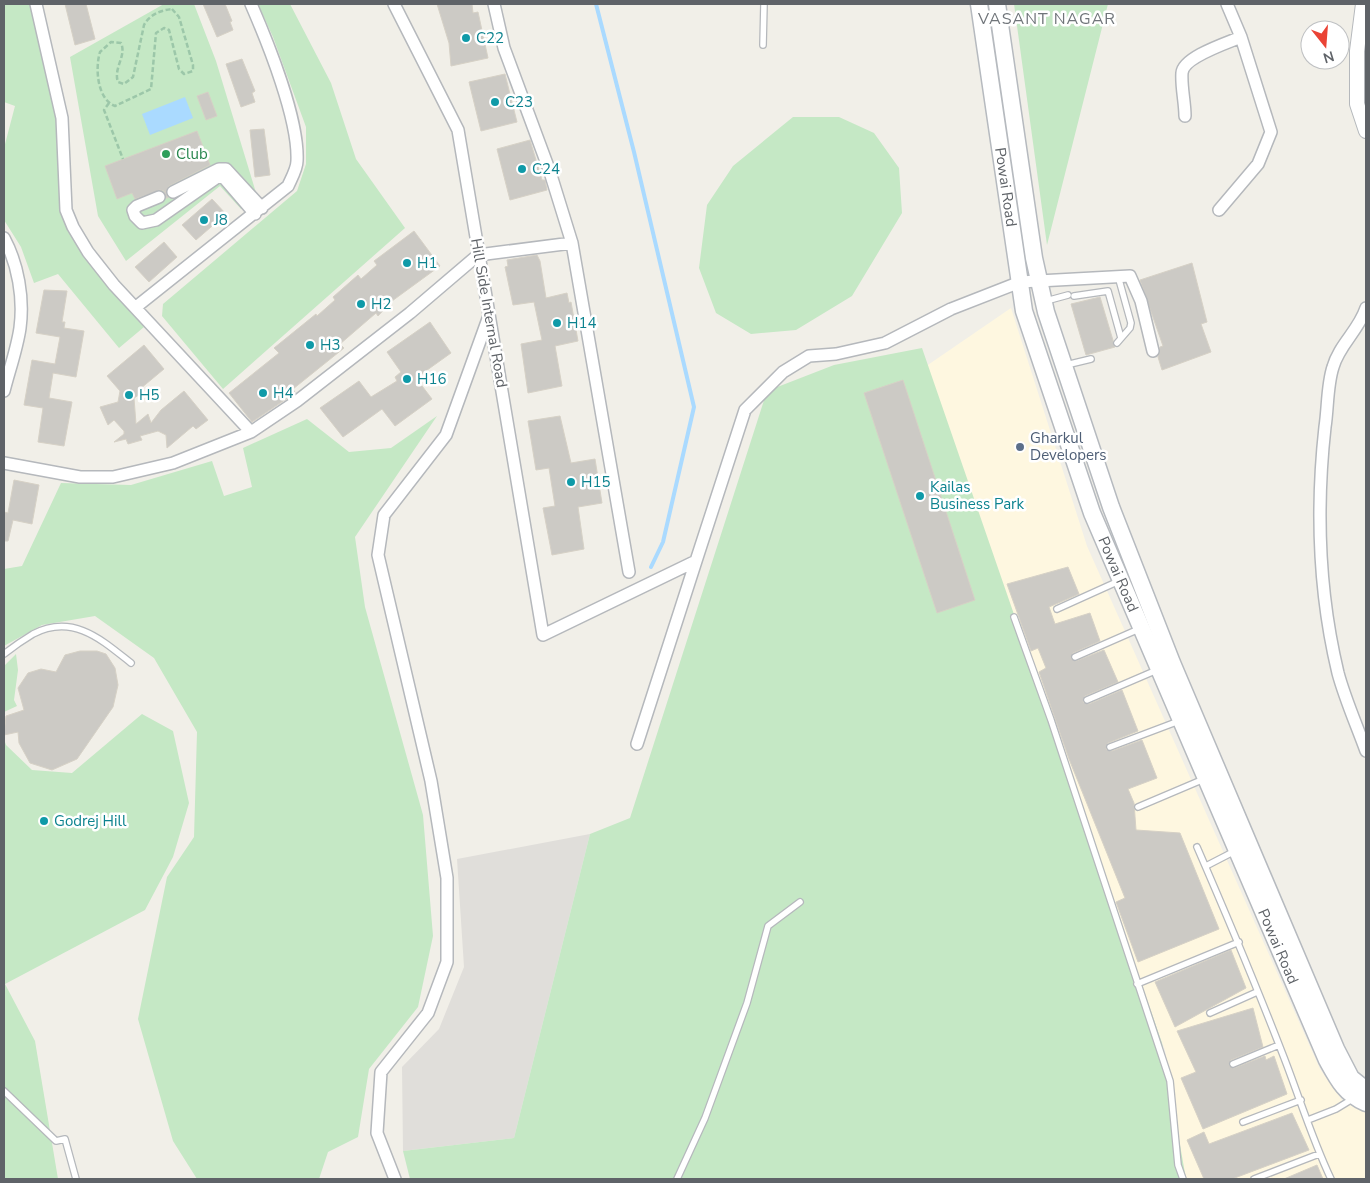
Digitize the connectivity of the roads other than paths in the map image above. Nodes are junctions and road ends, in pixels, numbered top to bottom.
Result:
1 (36, 4) edge
2 (251, 4) edge
3 (394, 4) edge
4 (494, 4) edge
5 (764, 4) edge
6 (979, 4) edge
7 (997, 4) edge
8 (1227, 4) edge
9 (1363, 4) edge
10 (1241, 37) junction
11 (763, 45) dead end
12 (1012, 111) junction
13 (995, 114) junction
14 (1185, 116) dead end
15 (1366, 131) edge
16 (173, 192) dead end
17 (159, 197) dead end
18 (1220, 210) dead end
19 (259, 211) junction
20 (4, 238) edge
21 (572, 243) junction
22 (478, 255) junction
23 (1118, 276) junction
24 (1039, 280) junction
25 (1020, 282) junction
26 (1044, 302) junction
27 (136, 307) junction
28 (1366, 308) edge
29 (490, 316) junction
30 (1153, 351) dead end
31 (1091, 359) dead end
32 (1064, 366) junction
33 (4, 391) edge
34 (251, 432) junction
35 (4, 462) edge
36 (696, 561) junction
37 (629, 572) dead end
38 (1121, 580) junction
39 (1057, 609) dead end
40 (1014, 617) dead end
41 (1141, 628) junction
42 (4, 654) edge
43 (1075, 656) dead end
44 (131, 664) dead end
45 (1166, 666) junction
46 (1087, 700) dead end
47 (1181, 720) junction
48 (637, 744) dead end
49 (1110, 747) dead end
50 (1366, 751) edge
51 (1206, 778) junction
52 (1138, 808) dead end
53 (1197, 847) dead end
54 (1244, 848) junction
55 (1206, 866) junction
56 (800, 902) dead end
57 (1238, 942) junction
58 (1138, 984) junction
59 (1257, 992) junction
60 (1210, 1013) dead end
61 (1280, 1045) junction
62 (1233, 1064) dead end
63 (4, 1091) edge
64 (1362, 1095) edge
65 (1301, 1100) junction
66 (1308, 1120) junction
67 (1244, 1122) dead end
68 (1319, 1154) junction
69 (76, 1179) edge
70 (395, 1179) edge
71 (677, 1179) edge
72 (1183, 1179) edge
73 (1254, 1179) edge
74 (1331, 1179) edge

1 - 27 street
2 - 19 street
3 - 22 street, Hill Side Internal Road
4 - 21 street
5 - 11 lane
6 - 13 main road, Powai Road
7 - 12 main road, Powai Road
8 - 10 street
9 - 15 street
10 - 14 street
10 - 18 street
12 - 13 main road
12 - 24 main road, Powai Road
13 - 25 main road, Powai Road
16 - 19 street
17 - 19 street
19 - 27 street
20 - 33 street
21 - 22 street
21 - 37 street
22 - 29 street, Hill Side Internal Road
22 - 34 street
23 - 24 street
23 - 26 lane
23 - 30 street
24 - 25 street
24 - 26 main road, Powai Road
25 - 36 street
25 - 38 main road, Powai Road
26 - 32 main road, Powai Road
27 - 34 street
28 - 50 street
29 - 36 street, Hill Side Internal Road
29 - 70 street
31 - 32 lane
32 - 45 main road, Powai Road
34 - 35 street
36 - 48 street
38 - 39 lane
38 - 41 main road, Powai Road
40 - 58 lane
41 - 43 lane
41 - 45 main road, Powai Road
42 - 44 lane
45 - 46 lane
45 - 47 main road, Powai Road
45 - 54 main road, Powai Road
47 - 49 lane
47 - 51 main road, Powai Road
51 - 52 lane
51 - 54 main road, Powai Road
53 - 55 lane
54 - 55 lane
54 - 64 main road, Powai Road
55 - 57 lane
56 - 71 lane
57 - 58 lane
57 - 59 lane
58 - 72 lane
59 - 60 lane
59 - 61 lane
61 - 62 lane
61 - 65 lane
63 - 69 lane
64 - 66 lane
65 - 66 lane
65 - 67 lane
66 - 68 lane
68 - 73 lane
68 - 74 lane

